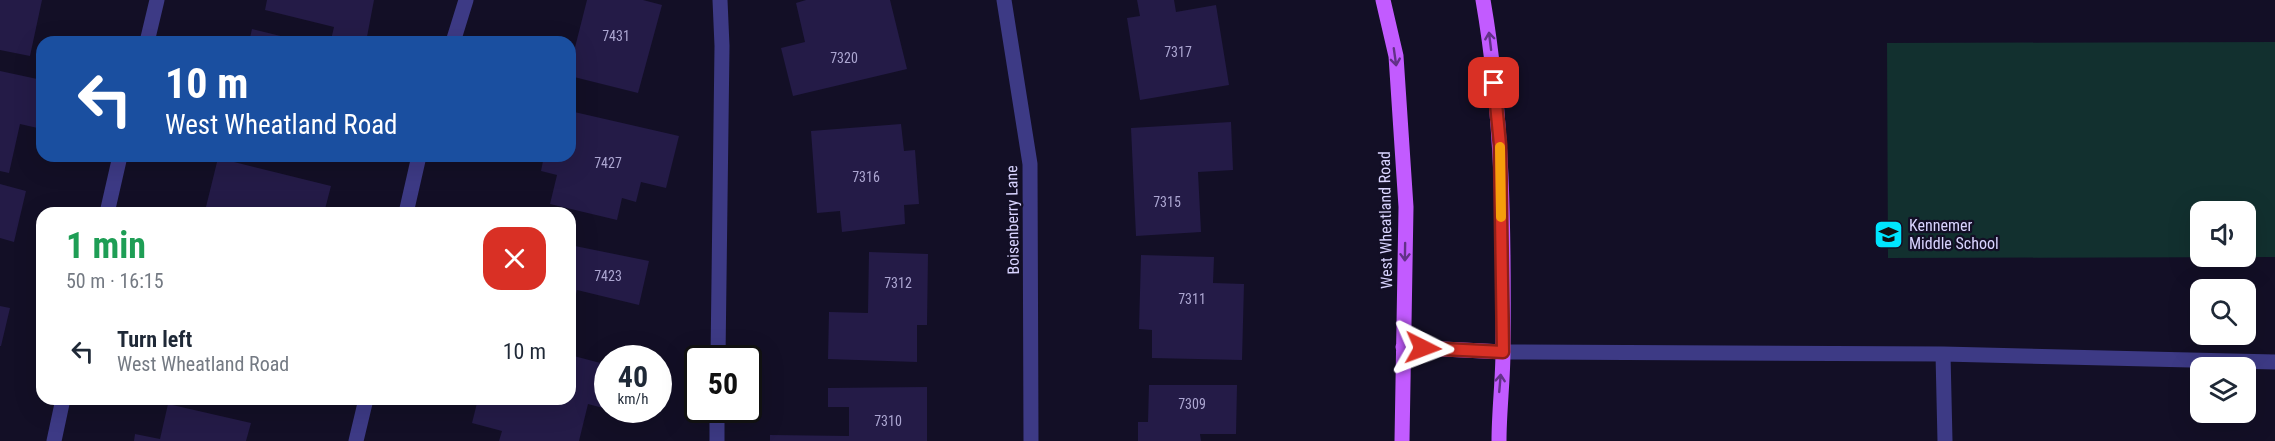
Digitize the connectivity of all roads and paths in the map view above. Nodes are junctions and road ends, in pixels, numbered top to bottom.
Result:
1 (157, 0) edge
2 (466, 0) edge
3 (720, 0) edge
4 (1004, 0) edge
5 (1383, 0) edge
6 (1483, 0) edge
7 (148, 36) edge
8 (455, 36) edge
9 (119, 162) edge
10 (418, 162) edge
11 (108, 207) edge
12 (407, 207) edge
13 (718, 345) edge
14 (1403, 347) junction
15 (1503, 352) junction
16 (1943, 354) junction
17 (2275, 362) edge
18 (62, 405) edge
19 (365, 405) edge
20 (717, 423) edge
21 (54, 441) edge
22 (356, 441) edge
23 (717, 441) edge
24 (1031, 441) edge
25 (1402, 441) edge
26 (1499, 441) edge
27 (1945, 441) edge

1 - 7 street
2 - 8 street
3 - 13 street
4 - 24 street, Boisenberry Lane
5 -> 14 main road, West Wheatland Road
15 -> 6 main road
9 - 11 street
10 - 12 street
14 - 15 main road
14 - 25 main road, West Wheatland Road
15 - 16 street
26 -> 15 main road
16 - 17 street
16 - 27 street
18 - 21 street
19 - 22 street
20 - 23 street

